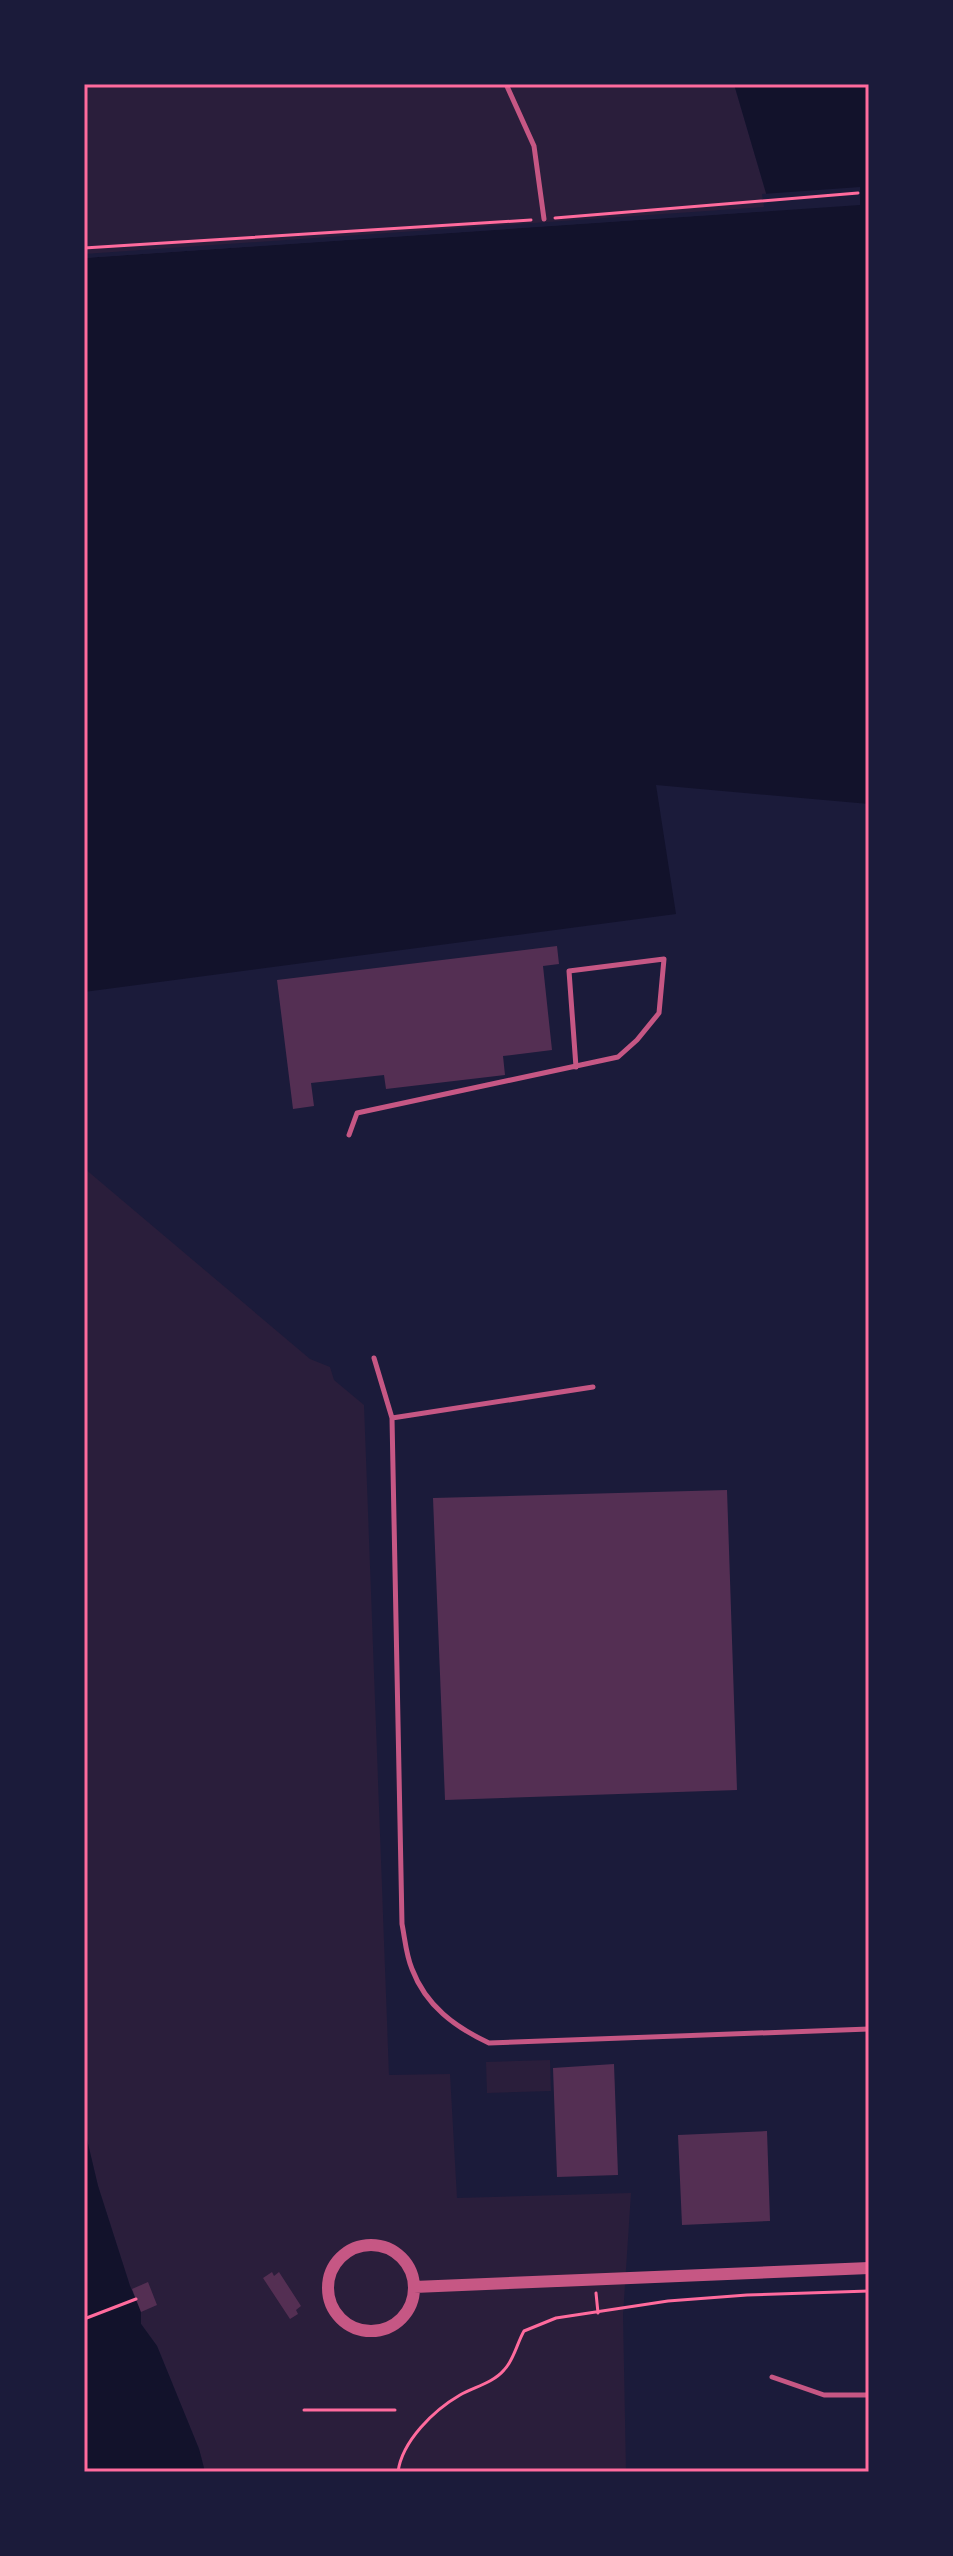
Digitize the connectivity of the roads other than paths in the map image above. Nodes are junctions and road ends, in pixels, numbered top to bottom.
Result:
1 (506, 84) edge
2 (544, 219) road end
3 (576, 1067) junction
4 (349, 1135) dead end
5 (374, 1358) dead end
6 (593, 1387) dead end
7 (392, 1418) junction
8 (869, 2029) edge
9 (869, 2268) edge
10 (414, 2287) junction
11 (772, 2377) dead end
12 (869, 2395) edge

1 - 2 lane
3 - 3 lane
3 - 4 lane
5 - 7 lane
6 - 7 lane
7 - 8 lane
9 - 10 street
10 - 10 street
11 - 12 lane

